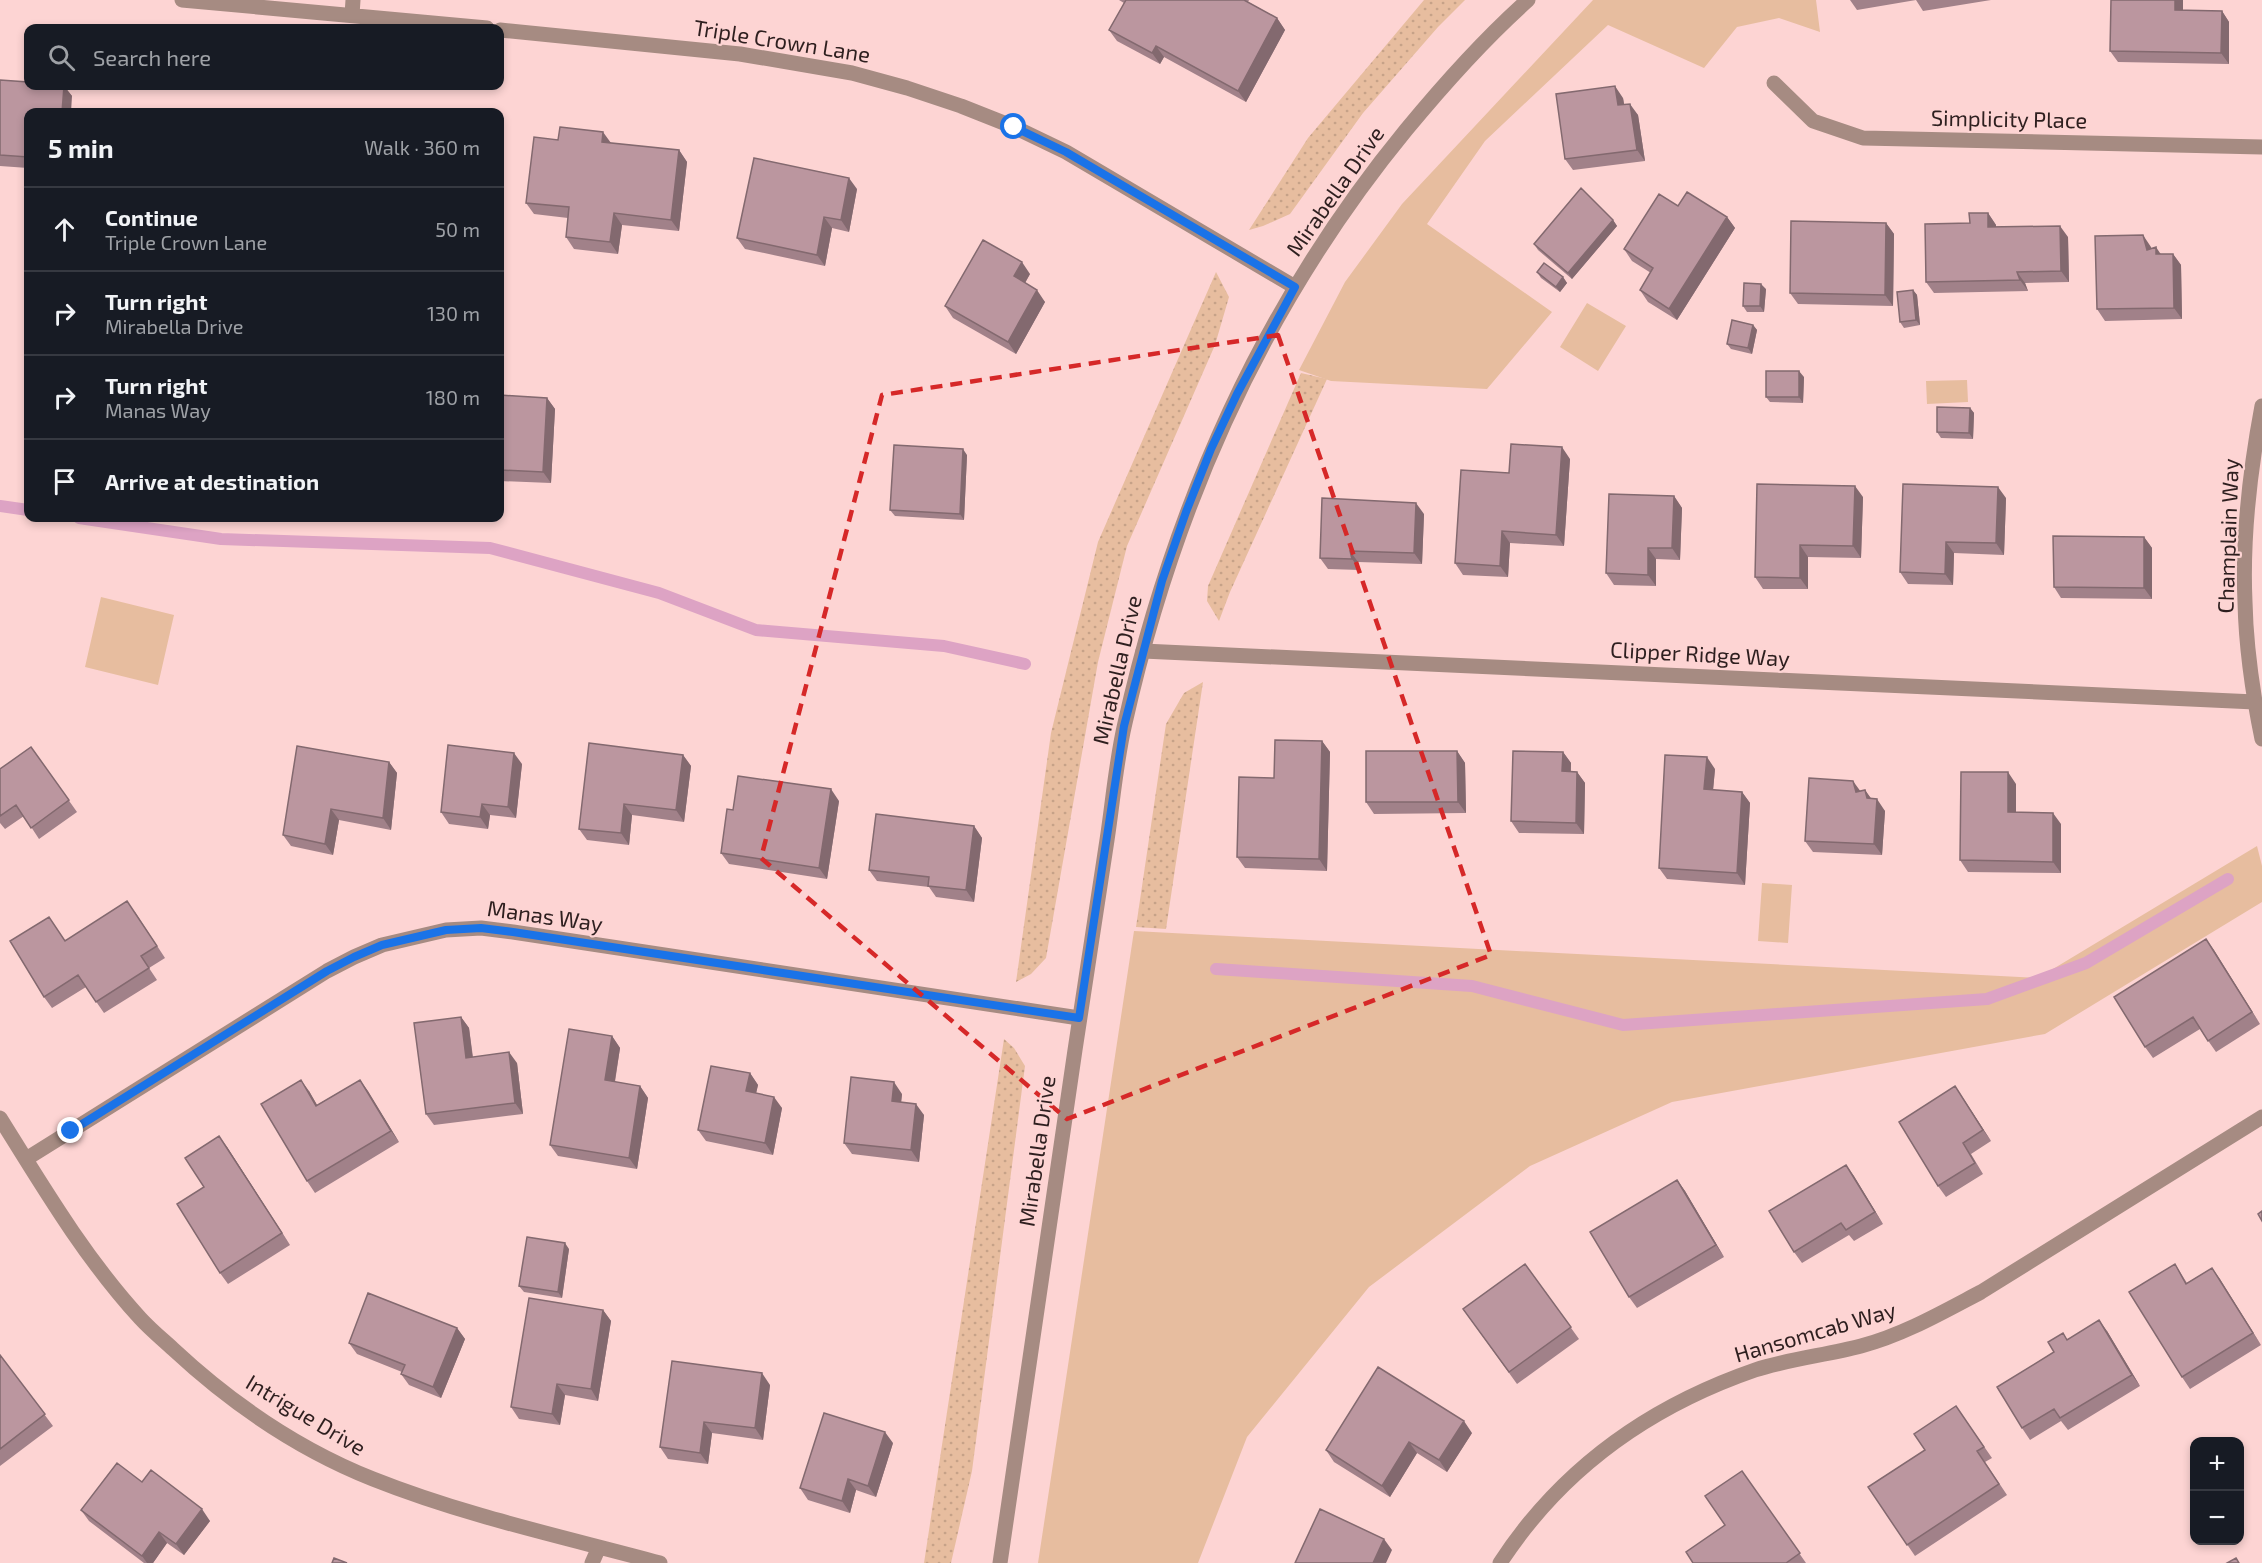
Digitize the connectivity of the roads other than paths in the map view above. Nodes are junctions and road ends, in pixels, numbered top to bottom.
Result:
1 (182, 0) edge
2 (1528, 0) edge
3 (353, 8) edge
4 (460, 24) edge
5 (504, 30) edge
6 (1774, 83) dead end
7 (2262, 147) edge
8 (1295, 287) junction
9 (2262, 406) edge
10 (1143, 651) junction
11 (2255, 702) junction
12 (2262, 739) edge
13 (1079, 1018) junction
14 (2262, 1117) edge
15 (0, 1118) edge
16 (26, 1159) junction
17 (599, 1546) junction
18 (592, 1563) edge
19 (660, 1563) edge
20 (1000, 1563) edge
21 (1500, 1563) edge

1 - 3 street
2 - 8 street, Mirabella Drive
3 - 4 street
5 - 8 street, Triple Crown Lane
6 - 7 street, Simplicity Place
8 - 10 street, Mirabella Drive
9 - 11 street, Champlain Way
10 - 11 street, Clipper Ridge Way
10 - 13 street, Mirabella Drive
11 - 12 street, Champlain Way
13 - 16 street, Manas Way
13 - 20 street, Mirabella Drive
14 - 21 street, Hansomcab Way
15 - 16 street, Intrigue Drive
16 - 17 street, Intrigue Drive
17 - 18 street
17 - 19 street, Intrigue Drive

